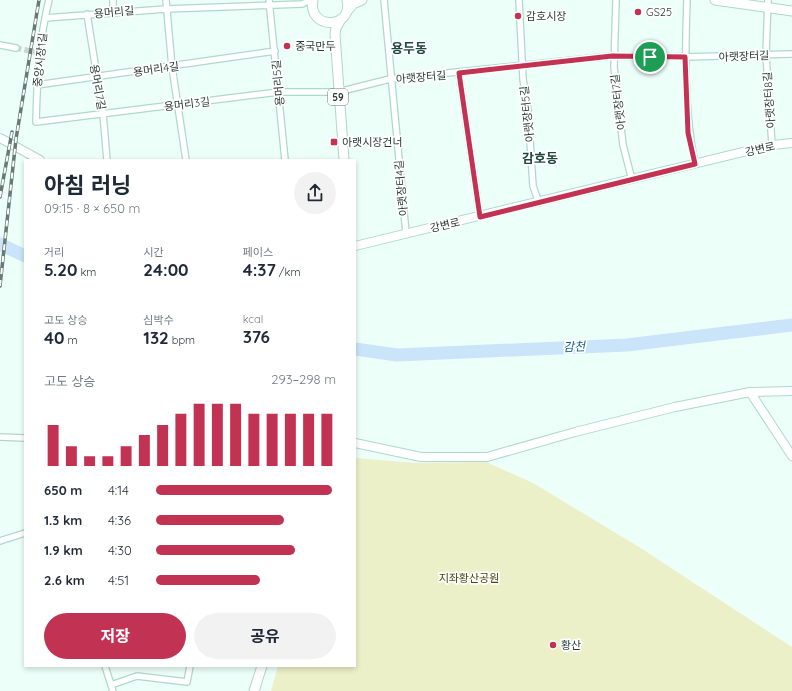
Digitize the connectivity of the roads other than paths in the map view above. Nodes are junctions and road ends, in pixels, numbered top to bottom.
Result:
1 (49, 0) edge
2 (113, 0) edge
3 (166, 0) edge
4 (312, 0) edge
5 (347, 0) edge
6 (362, 0) edge
7 (384, 0) edge
8 (519, 0) edge
9 (616, 0) edge
10 (687, 0) edge
11 (715, 0) edge
12 (270, 3) edge
13 (767, 3) edge
14 (302, 4) junction
15 (166, 9) junction
16 (313, 10) junction
17 (348, 10) junction
18 (792, 11) edge
19 (112, 12) junction
20 (87, 14) junction
21 (45, 18) junction
22 (341, 19) junction
23 (325, 22) junction
24 (335, 34) junction
25 (0, 45) edge
26 (16, 48) tunnel mouth
27 (275, 51) junction
28 (792, 54) edge
29 (766, 55) junction
30 (614, 56) junction
31 (685, 57) junction
32 (522, 66) junction
33 (172, 67) junction
34 (459, 73) junction
35 (96, 76) junction
36 (391, 79) junction
37 (37, 85) junction
38 (279, 92) junction
39 (338, 92) junction
40 (178, 105) junction
41 (103, 114) junction
42 (36, 122) joint
43 (0, 138) edge
44 (792, 143) edge
45 (772, 145) junction
46 (38, 159) edge
47 (107, 159) edge
48 (186, 159) edge
49 (285, 159) edge
50 (344, 159) edge
51 (695, 164) junction
52 (632, 180) junction
53 (539, 203) junction
54 (480, 217) junction
55 (406, 233) junction
56 (356, 246) edge
57 (792, 391) edge
58 (750, 392) junction
59 (0, 437) edge
60 (24, 438) edge
61 (356, 443) edge
62 (792, 456) edge
63 (24, 533) edge
64 (0, 541) edge
65 (105, 667) edge
66 (190, 667) edge
67 (262, 667) edge
68 (112, 688) edge
69 (254, 691) edge

1 - 21 street, 중앙시장1길
2 - 19 street
3 - 15 street
4 - 14 street, 용머리길
4 - 16 main road
5 - 17 main road
6 - 17 main road
7 - 36 street, 아랫장터4길
8 - 32 street, 아랫장터5길
9 - 30 street, 아랫장터7길
10 - 31 street
11 - 13 main road
12 - 14 street, 용머리길
12 - 15 street, 용머리길
12 - 27 street, 용머리5길
13 - 18 main road
13 - 29 street, 아랫장터8길
14 - 16 street
15 - 19 street, 용머리길
15 - 33 street
16 - 23 main road
17 - 22 main road
19 - 20 street, 용머리길
20 - 21 street, 용머리길
20 - 35 street, 용머리7길
21 - 37 street, 중앙시장1길
22 - 23 main road
22 - 24 main road, 59
23 - 24 main road
24 - 39 main road, 59
25 - 26 street
27 - 33 street, 용머리4길
27 - 38 street, 용머리5길
28 - 29 street, 아랫장터길
29 - 31 street, 아랫장터길
29 - 45 street, 아랫장터8길
30 - 31 street, 아랫장터길
30 - 32 street, 아랫장터길
30 - 52 street, 아랫장터7길
31 - 51 street
32 - 34 street, 아랫장터길
32 - 53 street, 아랫장터5길
33 - 35 street, 용머리4길
33 - 40 street
34 - 36 street, 아랫장터길
34 - 54 street
35 - 37 street, 용머리4길
35 - 41 street, 용머리7길
36 - 39 street, 아랫장터길
36 - 55 street, 아랫장터4길
37 - 42 street, 중앙시장1길
38 - 39 street, 용머리3길
38 - 40 street, 용머리3길
38 - 49 street, 용머리5길
39 - 50 main road, 59
40 - 41 street, 용머리3길
40 - 48 street
41 - 42 street, 용머리3길
41 - 47 street, 용머리7길
43 - 46 street
44 - 45 street, 강변로
45 - 51 street, 강변로
51 - 52 street, 강변로
52 - 53 street, 강변로
53 - 54 street, 강변로
54 - 55 street, 강변로
55 - 56 street, 강변로
57 - 58 street
58 - 61 street
58 - 62 street
59 - 60 street
63 - 64 street
65 - 68 street
66 - 68 street
67 - 69 main road

